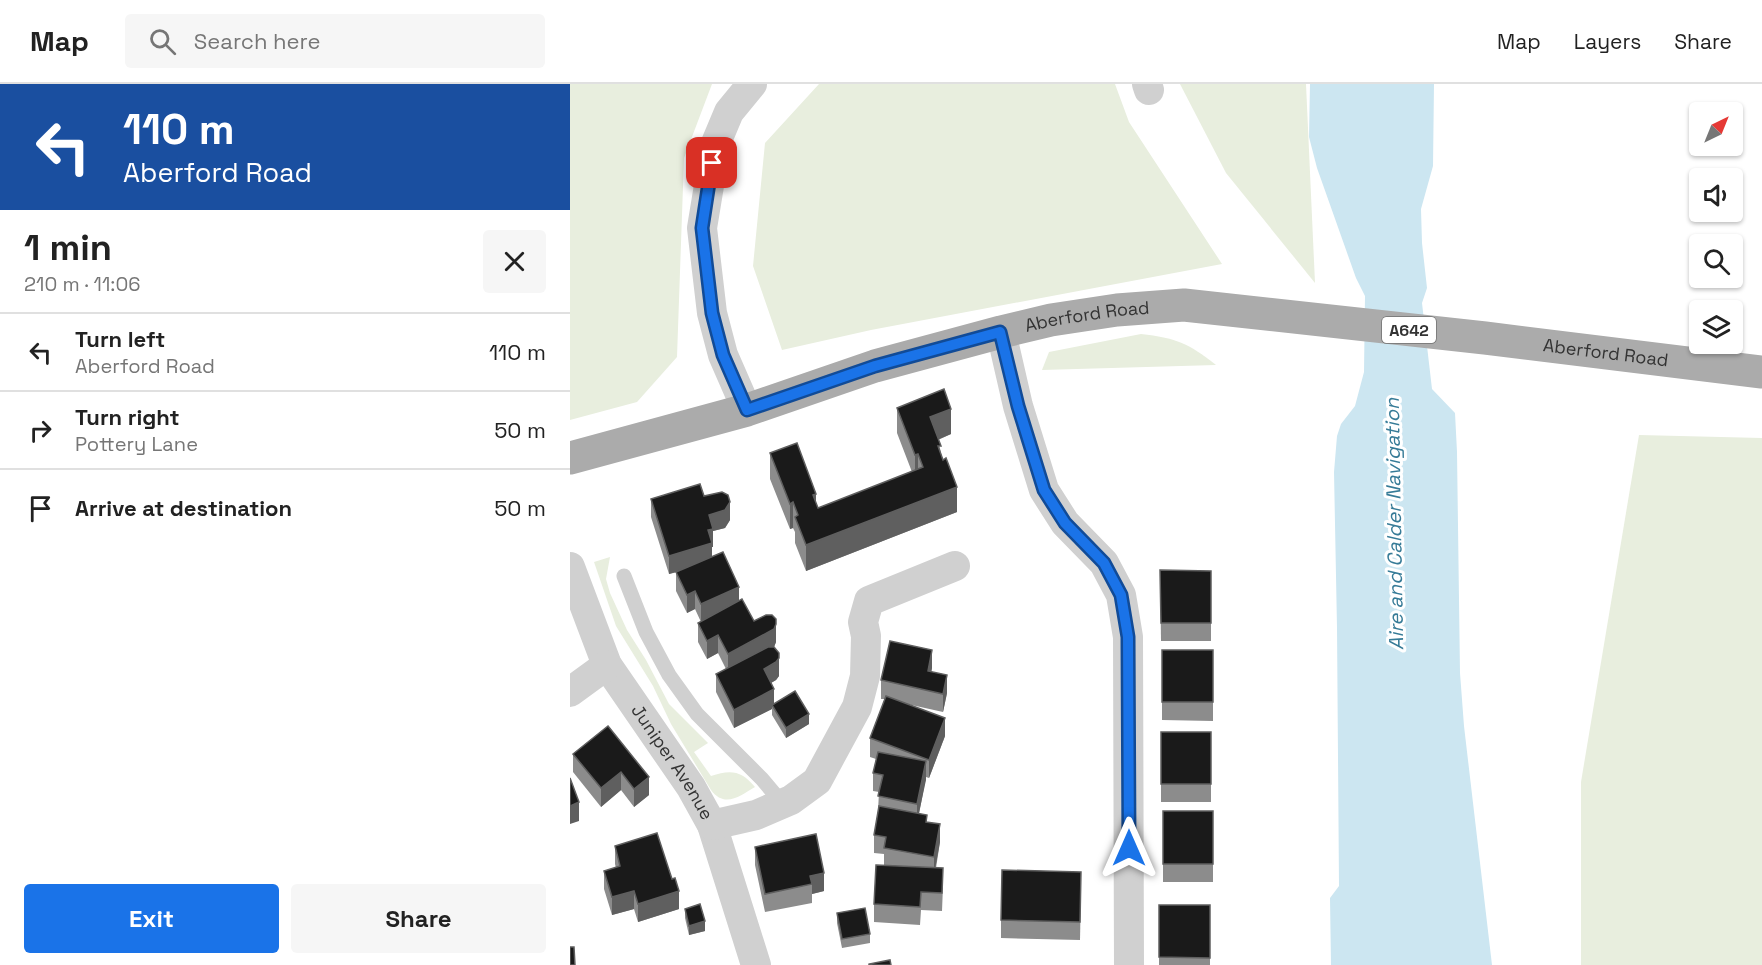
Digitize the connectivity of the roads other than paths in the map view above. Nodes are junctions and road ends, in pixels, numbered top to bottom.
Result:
1 (738, 89) edge
2 (1000, 332) junction
3 (1762, 372) edge
4 (747, 410) junction
5 (570, 458) edge
6 (955, 566) dead end
7 (570, 567) edge
8 (624, 576) dead end
9 (607, 665) junction
10 (570, 692) edge
11 (783, 804) junction
12 (712, 825) junction
13 (756, 965) edge
14 (1129, 965) edge

1 - 4 street
2 - 3 main road, Aberford Road / A642
2 - 4 main road, Aberford Road / A642
2 - 14 street
4 - 5 main road, Aberford Road / A642
6 - 11 street
7 - 9 street, Juniper Avenue
8 - 11 lane
9 - 10 street
9 - 12 street, Juniper Avenue
11 - 12 street
12 - 13 street, Juniper Avenue

